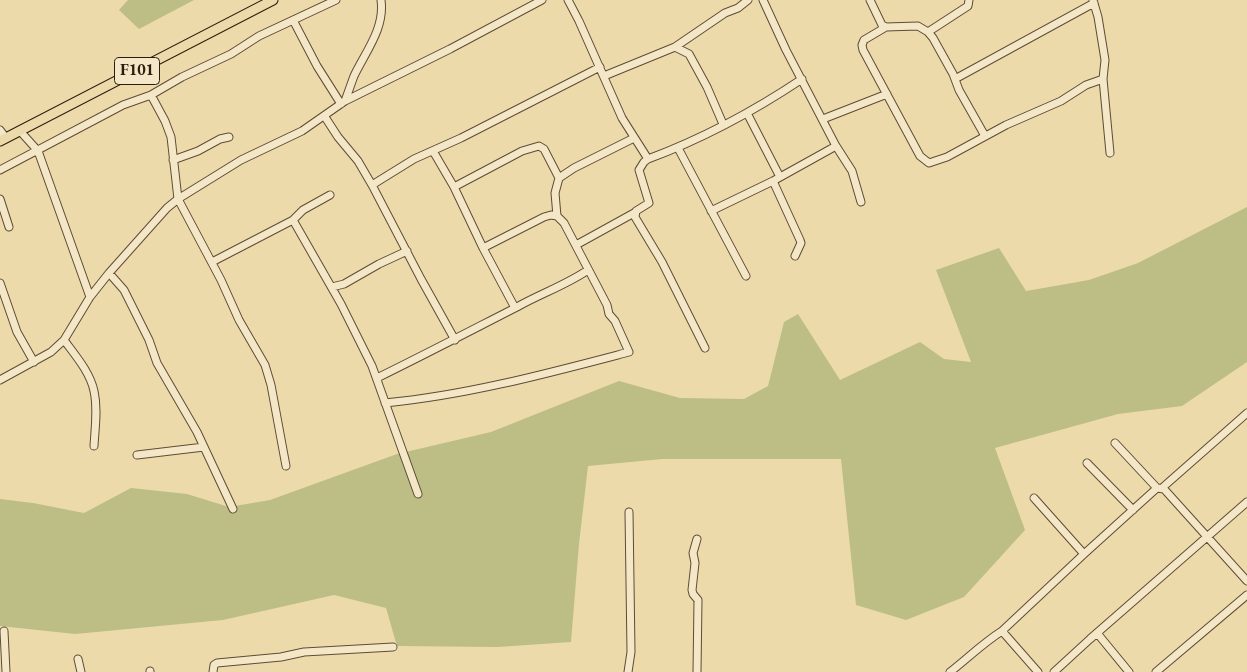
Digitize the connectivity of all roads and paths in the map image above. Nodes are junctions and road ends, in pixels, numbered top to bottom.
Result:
1 (273, 0) edge
2 (336, 0) edge
3 (382, 0) edge
4 (542, 0) edge
5 (568, 0) edge
6 (748, 0) edge
7 (763, 0) edge
8 (870, 0) edge
9 (968, 0) edge
10 (1094, 2) edge
11 (293, 20) junction
12 (886, 27) junction
13 (928, 32) junction
14 (688, 38) junction
15 (675, 47) junction
16 (689, 54) junction
17 (600, 67) junction
18 (604, 76) junction
19 (802, 79) junction
20 (955, 79) junction
21 (1103, 79) junction
22 (887, 94) junction
23 (151, 95) junction
24 (343, 103) junction
25 (746, 113) junction
26 (324, 117) junction
27 (822, 119) junction
28 (724, 124) junction
29 (0, 130) edge
30 (20, 131) junction
31 (984, 136) junction
32 (229, 137) dead end
33 (634, 138) junction
34 (3, 140) edge
35 (836, 146) junction
36 (678, 148) junction
37 (38, 151) junction
38 (433, 151) junction
39 (1110, 153) dead end
40 (648, 159) junction
41 (173, 160) junction
42 (0, 170) edge
43 (780, 177) junction
44 (559, 178) junction
45 (773, 181) junction
46 (372, 185) junction
47 (454, 187) junction
48 (330, 195) dead end
49 (0, 199) edge
50 (178, 199) junction
51 (861, 202) dead end
52 (711, 211) junction
53 (634, 213) junction
54 (557, 216) junction
55 (293, 220) junction
56 (9, 227) dead end
57 (576, 245) junction
58 (483, 248) junction
59 (407, 251) junction
60 (795, 256) dead end
61 (212, 262) junction
62 (588, 270) junction
63 (109, 273) junction
64 (746, 276) dead end
65 (0, 283) edge
66 (332, 287) junction
67 (90, 297) junction
68 (515, 308) junction
69 (64, 340) junction
70 (455, 340) junction
71 (705, 348) dead end
72 (34, 362) junction
73 (376, 378) junction
74 (0, 380) edge
75 (385, 403) junction
76 (1247, 413) edge
77 (1115, 443) dead end
78 (94, 446) dead end
79 (204, 447) junction
80 (137, 455) dead end
81 (1088, 463) dead end
82 (286, 466) dead end
83 (1160, 488) junction
84 (418, 494) dead end
85 (1034, 498) dead end
86 (1247, 502) edge
87 (233, 509) dead end
88 (1133, 510) junction
89 (629, 512) dead end
90 (1207, 537) junction
91 (697, 539) dead end
92 (1084, 554) junction
93 (1247, 581) edge
94 (1247, 594) edge
95 (4, 631) dead end
96 (1002, 631) junction
97 (1097, 633) junction
98 (393, 647) dead end
99 (78, 659) dead end
100 (6, 672) edge
101 (81, 672) edge
102 (214, 672) edge
103 (628, 672) edge
104 (697, 672) edge
105 (950, 672) edge
106 (1038, 672) edge
107 (1054, 672) edge
108 (1130, 672) edge
109 (1156, 672) edge

1 - 30 main road, F101
2 - 11 street
3 - 24 street
4 - 24 street
5 - 17 street
6 - 14 street
7 - 19 street
8 - 12 street
9 - 13 street
10 - 20 street
10 - 21 street
11 - 23 street
11 - 24 street
12 - 13 street
12 - 22 street
13 - 20 street
14 - 15 street
14 - 16 street
15 - 16 street
15 - 18 street
16 - 28 street
17 - 18 street
17 - 38 street
18 - 33 street
19 - 25 street
19 - 27 street
20 - 31 street
21 - 31 street
21 - 39 street
22 - 27 street
22 - 31 street
23 - 37 street
23 - 41 street
24 - 26 street
25 - 28 street
25 - 43 street
26 - 46 street
26 - 50 street
27 - 35 street
28 - 36 street
29 - 34 street
30 - 34 main road, F101
30 - 37 street
32 - 41 street
33 - 40 street
33 - 44 street
35 - 43 street
35 - 51 street
36 - 40 street
36 - 52 street
37 - 42 street
37 - 67 street
38 - 46 street
38 - 47 street
40 - 53 street
41 - 50 street
43 - 45 street
44 - 47 street
44 - 54 street
45 - 52 street
45 - 60 street
46 - 59 street
47 - 58 street
48 - 55 street
49 - 56 street
50 - 61 street
50 - 63 street
52 - 64 street
53 - 57 street
53 - 71 street
54 - 57 street
54 - 58 street
55 - 61 street
55 - 66 street
57 - 62 street
58 - 68 street
59 - 66 street
59 - 70 street
61 - 82 street
62 - 68 street
62 - 75 street
63 - 67 street
63 - 79 street
65 - 72 street
66 - 73 street
67 - 69 street
68 - 70 street
69 - 72 street
69 - 78 street
70 - 73 street
72 - 74 street
73 - 75 street
75 - 84 street
76 - 83 street
77 - 83 street
79 - 80 street
79 - 87 street
81 - 88 street
83 - 88 street
83 - 90 street
85 - 92 street
86 - 90 street
88 - 92 street
89 - 103 street
90 - 93 street
90 - 97 street
91 - 104 street
92 - 96 street
94 - 109 street
95 - 100 street
96 - 105 street
96 - 106 street
97 - 107 street
97 - 108 street
98 - 102 street
99 - 101 street

